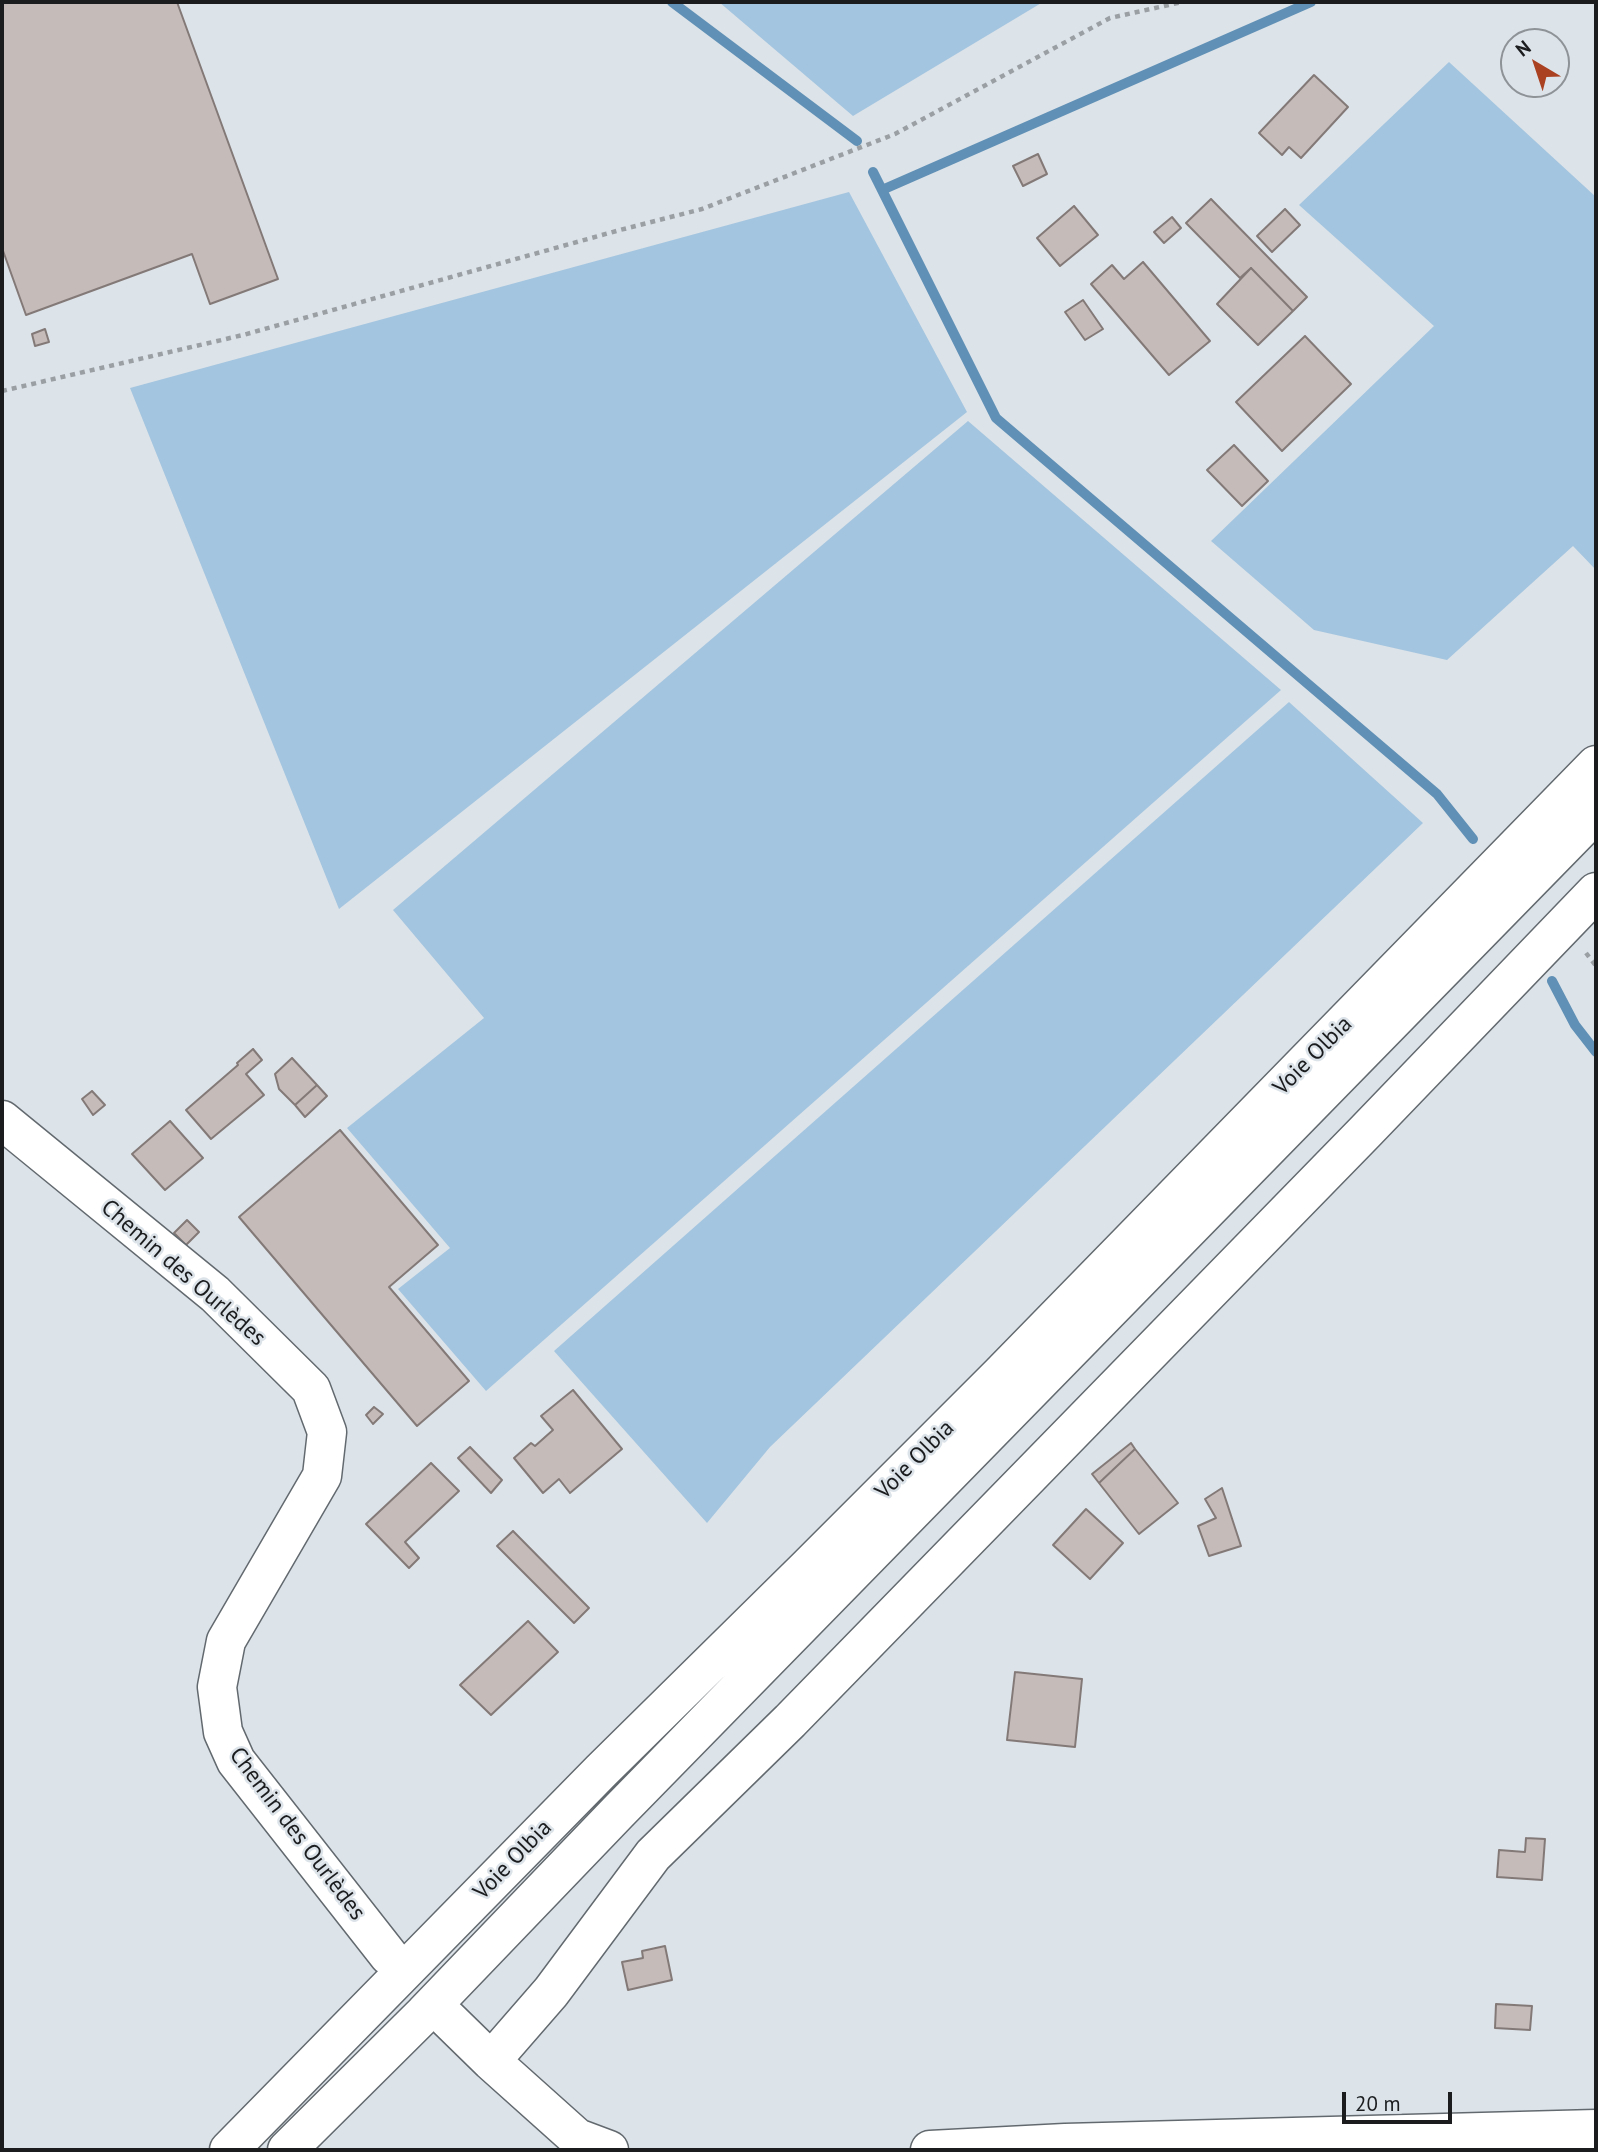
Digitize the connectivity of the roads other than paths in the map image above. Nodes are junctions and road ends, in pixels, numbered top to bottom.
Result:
1 (1596, 765) edge
2 (1596, 813) edge
3 (1596, 891) edge
4 (2, 1120) edge
5 (389, 1956) dead end
6 (448, 2019) dead end
7 (491, 2061) junction
8 (1596, 2129) edge
9 (229, 2150) edge
10 (287, 2150) edge
11 (610, 2150) edge
12 (930, 2150) edge

1 - 9 main road, Voie Olbia
2 - 10 main road, Voie Olbia
3 - 7 main road
4 - 5 main road, Chemin des Ourlèdes
6 - 7 main road
7 - 11 main road
8 - 12 main road

